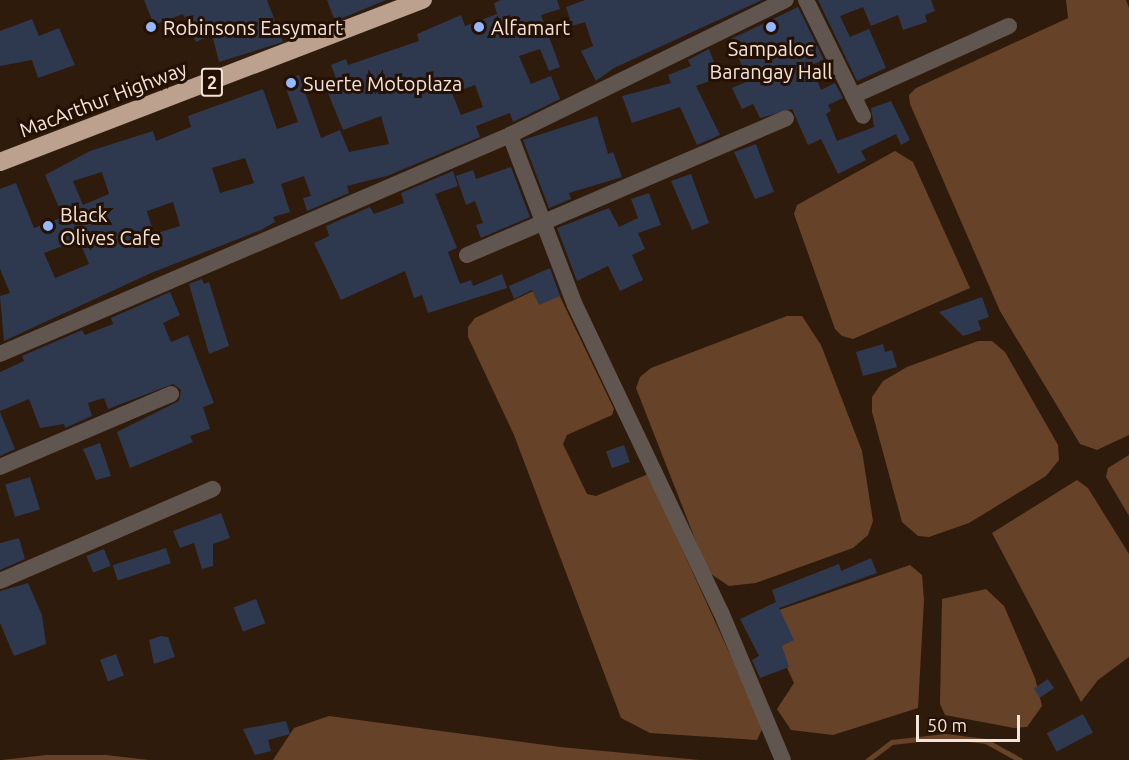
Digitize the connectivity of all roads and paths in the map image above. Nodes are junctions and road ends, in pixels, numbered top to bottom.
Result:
1 (423, 0) edge
2 (786, 0) edge
3 (806, 0) edge
4 (1009, 26) dead end
5 (853, 96) junction
6 (863, 117) dead end
7 (786, 118) dead end
8 (510, 135) junction
9 (0, 162) edge
10 (545, 222) junction
11 (467, 255) dead end
12 (0, 354) edge
13 (171, 394) dead end
14 (0, 467) edge
15 (213, 489) dead end
16 (0, 581) edge
17 (783, 760) edge

1 - 9 highway, MacArthur Highway / 2
2 - 8 street
3 - 5 street
4 - 5 street
5 - 6 street
7 - 10 street
8 - 10 street
8 - 12 street
10 - 11 street
10 - 17 street
13 - 14 street
15 - 16 street

